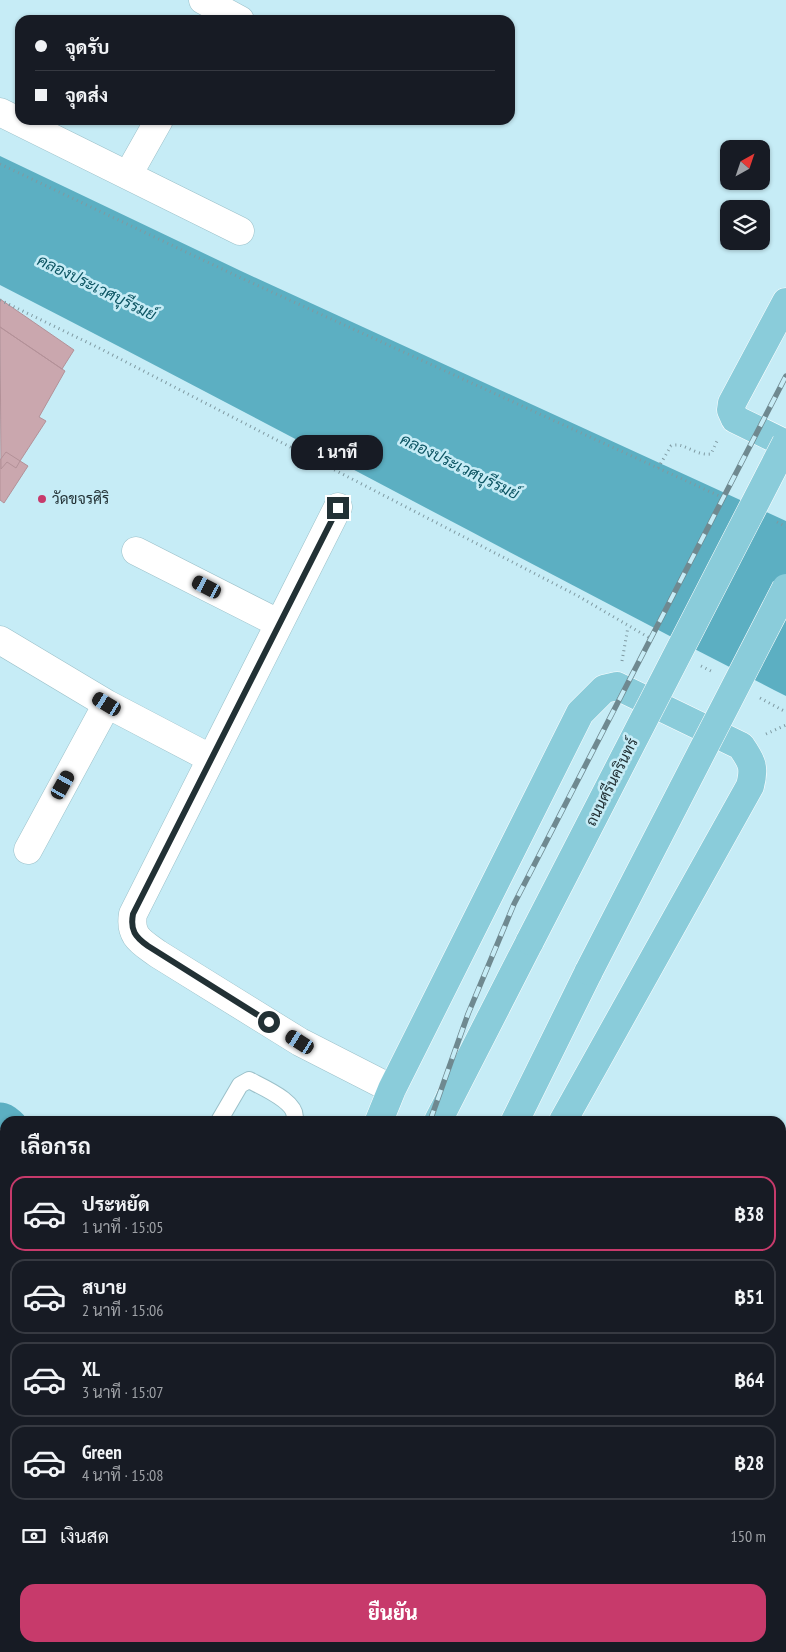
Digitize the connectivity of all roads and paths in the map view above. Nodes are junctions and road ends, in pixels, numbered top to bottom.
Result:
1 (0, 112) edge
2 (15, 119) edge
3 (26, 125) edge
4 (155, 125) edge
5 (0, 164) edge
6 (128, 175) junction
7 (240, 231) dead end
8 (0, 300) edge
9 (786, 302) edge
10 (731, 410) junction
11 (786, 444) edge
12 (658, 468) junction
13 (726, 499) dead end
14 (338, 508) dead end
15 (769, 519) dead end
16 (786, 527) edge
17 (136, 551) dead end
18 (786, 588) edge
19 (278, 623) junction
20 (628, 627) junction
21 (0, 640) edge
22 (654, 641) dead end
23 (698, 665) dead end
24 (716, 674) dead end
25 (616, 686) junction
26 (760, 698) dead end
27 (107, 704) junction
28 (786, 712) edge
29 (210, 758) junction
30 (28, 850) dead end
31 (392, 1088) junction
32 (222, 1116) edge
33 (296, 1116) edge
34 (381, 1116) edge
35 (441, 1116) edge
36 (517, 1116) edge
37 (566, 1116) edge

1 - 2 street
3 - 6 street
4 - 6 street
5 - 12 path
6 - 7 street
8 - 20 path
9 - 10 main road
10 - 11 main road
10 - 12 path
11 - 35 main road, ถนนศรีนครินทร์, bridge
12 - 13 path
14 - 19 street
15 - 16 path
17 - 19 street
18 - 36 main road, bridge
19 - 29 street
20 - 22 path
20 - 25 path
21 - 27 street
23 - 24 path
25 - 31 main road
25 - 37 main road
26 - 28 path
27 - 29 street
27 - 30 street
29 - 31 street
31 - 34 main road
32 - 33 lane

